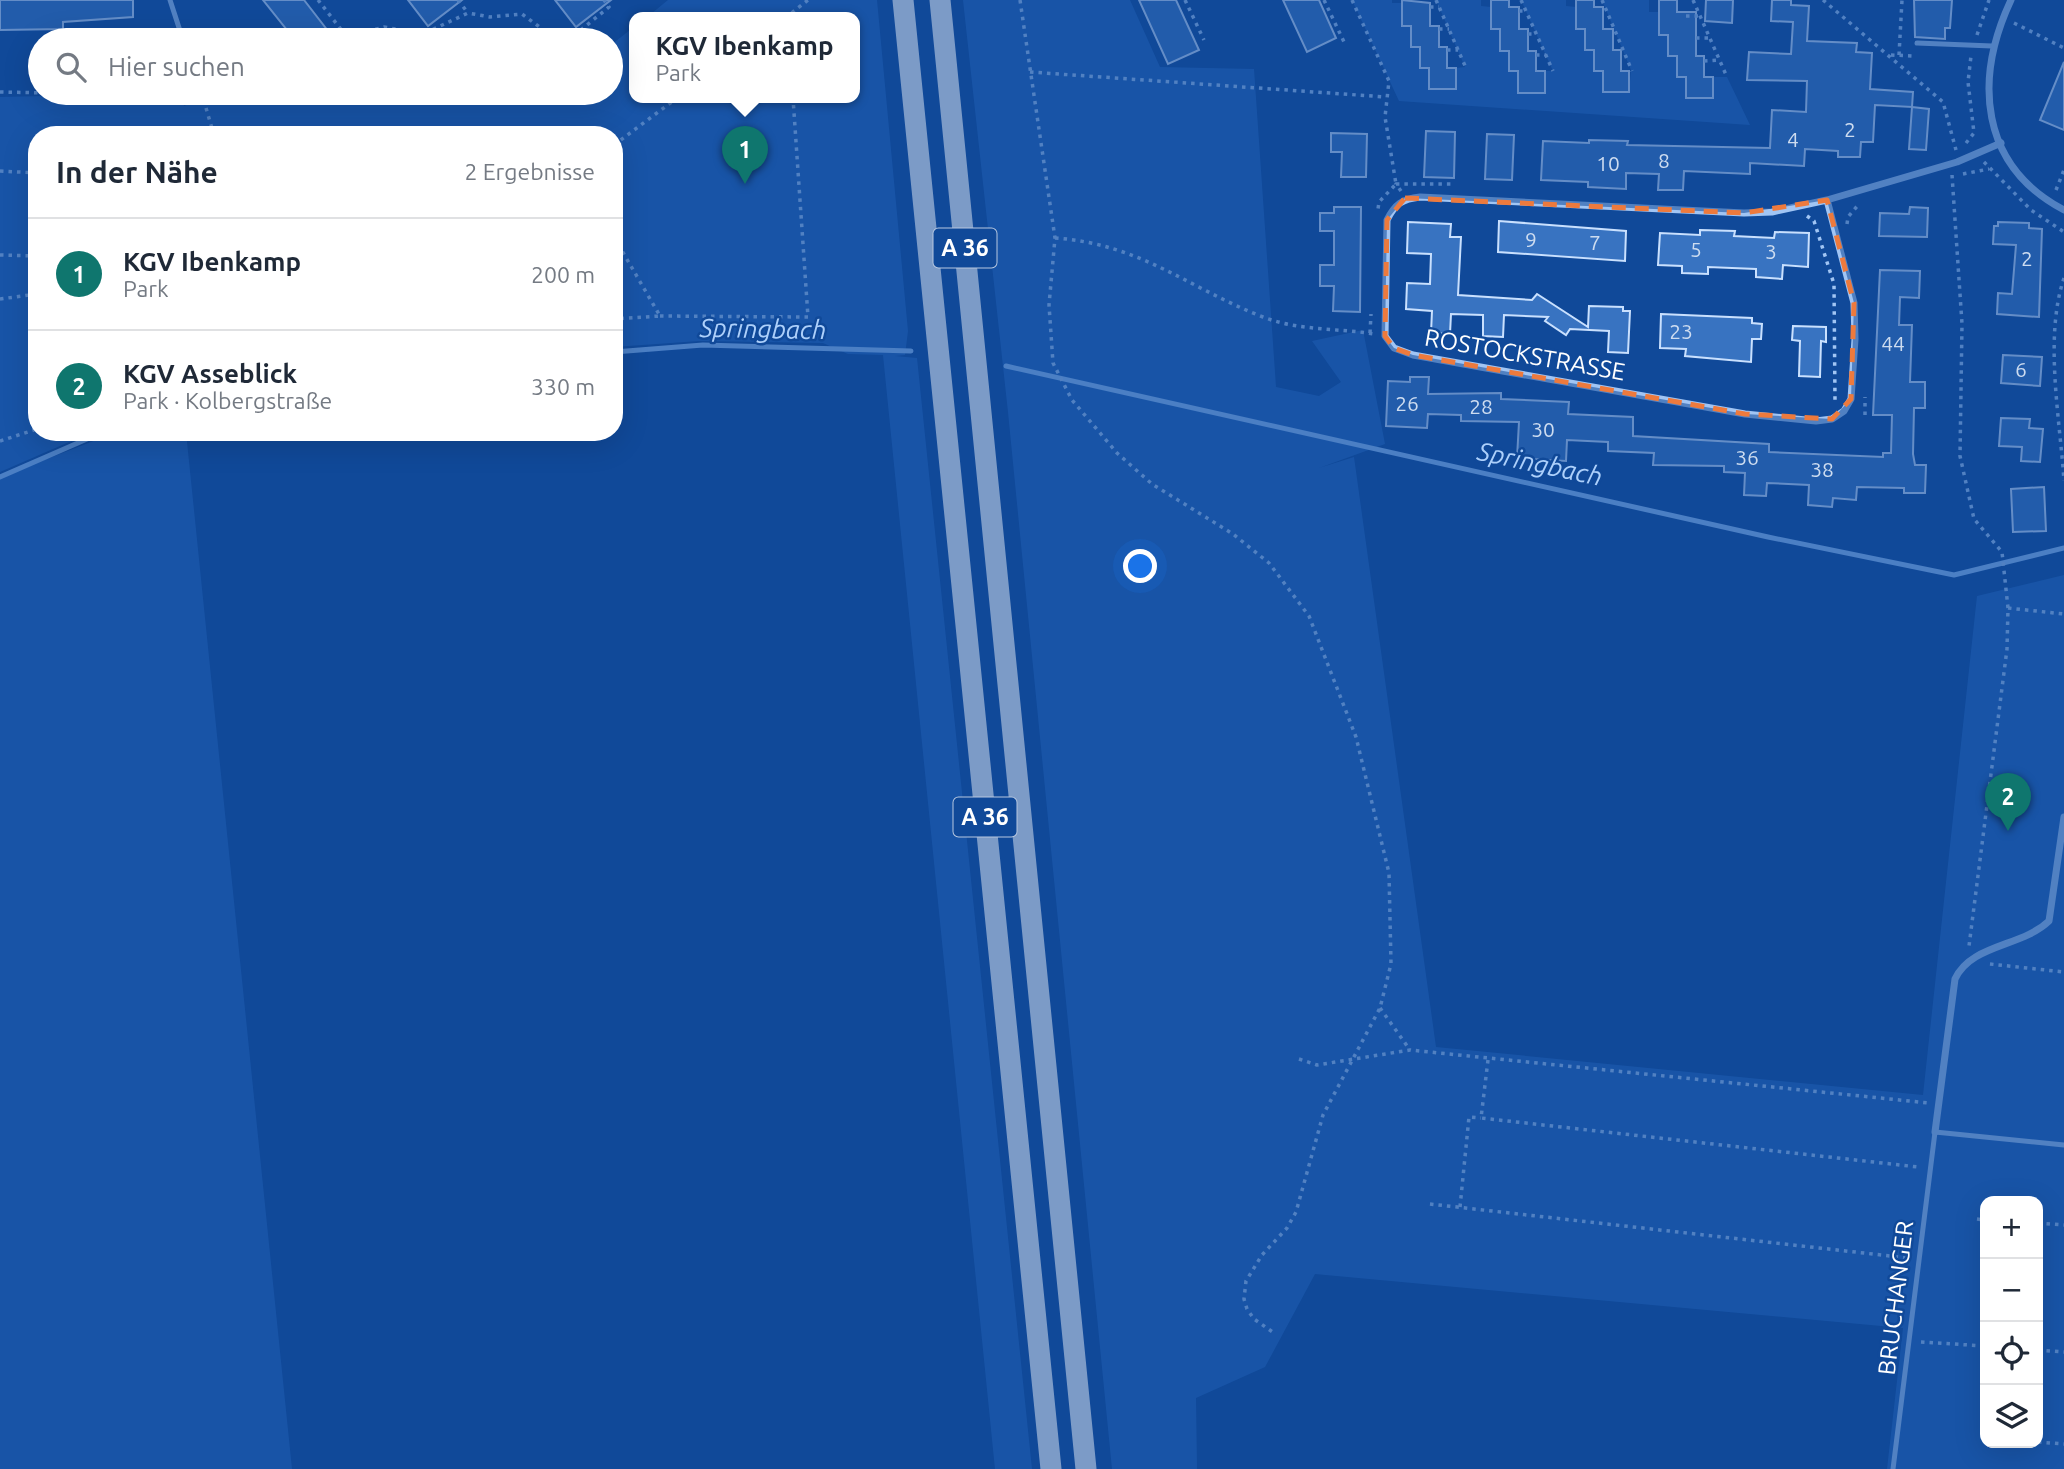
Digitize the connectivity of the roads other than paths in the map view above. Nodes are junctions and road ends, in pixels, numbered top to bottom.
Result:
1 (170, 0) edge
2 (903, 0) edge
3 (2011, 0) edge
4 (941, 4) edge
5 (179, 28) edge
6 (1917, 43) dead end
7 (1992, 46) junction
8 (2001, 143) junction
9 (1827, 200) junction
10 (2064, 210) edge
11 (2064, 817) edge
12 (1935, 1132) junction
13 (2064, 1145) edge
14 (1051, 1469) edge
15 (1086, 1469) edge
16 (1893, 1469) edge

1 - 5 lane
2 - 14 highway, A 36
3 - 7 street
4 - 15 highway, A 36
6 - 7 lane
7 - 8 street
8 - 9 street, ROSTOCKSTRASSE
8 - 10 street
9 - 9 street, ROSTOCKSTRASSE
11 - 12 street
12 - 13 lane
12 - 16 lane, BRUCHANGER

